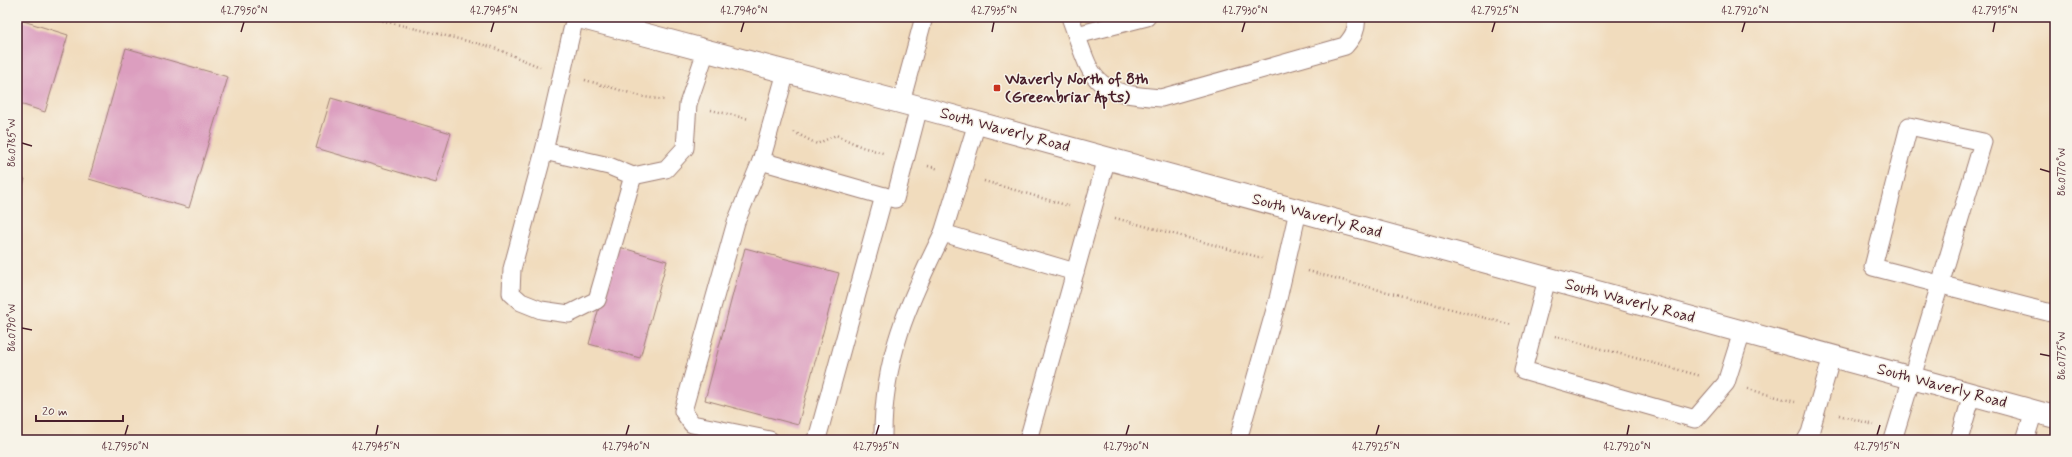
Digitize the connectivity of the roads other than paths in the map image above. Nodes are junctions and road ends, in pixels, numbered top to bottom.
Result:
1 (575, 17) edge
2 (579, 17) edge
3 (924, 17) edge
4 (1070, 17) edge
5 (1147, 17) edge
6 (1356, 17) edge
7 (1077, 36) junction
8 (706, 50) junction
9 (786, 72) junction
10 (910, 105) junction
11 (977, 123) junction
12 (544, 151) junction
13 (1106, 158) junction
14 (761, 161) junction
15 (633, 176) junction
16 (884, 196) junction
17 (1298, 210) junction
18 (943, 233) junction
19 (1075, 272) junction
20 (1547, 279) junction
21 (1941, 283) junction
22 (2055, 314) edge
23 (1742, 332) junction
24 (1832, 356) junction
25 (1911, 378) junction
26 (1972, 395) junction
27 (2034, 412) junction
28 (2055, 417) edge
29 (1894, 435) edge
30 (770, 440) edge
31 (815, 440) edge
32 (883, 440) edge
33 (1028, 440) edge
34 (1238, 440) edge
35 (1806, 440) edge
36 (1960, 440) edge
37 (2025, 440) edge

1 - 12 lane
2 - 8 main road, South Waverly Road
3 - 10 lane
4 - 7 lane
5 - 7 lane
6 - 7 lane
8 - 9 main road, South Waverly Road
8 - 15 lane
9 - 10 main road, South Waverly Road
9 - 14 lane
10 - 11 main road, South Waverly Road
10 - 16 lane
11 - 13 main road, South Waverly Road
11 - 18 lane
12 - 15 lane
12 - 15 lane
13 - 17 main road, South Waverly Road
13 - 19 lane
14 - 16 lane
14 - 30 lane
16 - 31 lane
17 - 20 main road, South Waverly Road
17 - 34 lane
18 - 19 lane
18 - 32 lane
19 - 33 lane
20 - 23 main road, South Waverly Road
20 - 23 lane
21 - 21 lane
21 - 22 lane
21 - 25 lane
23 - 24 main road, South Waverly Road
24 - 25 main road, South Waverly Road
24 - 35 lane
25 - 26 main road, South Waverly Road
25 - 29 lane
26 - 27 main road, South Waverly Road
26 - 36 lane
27 - 28 main road, South Waverly Road
27 - 37 lane

